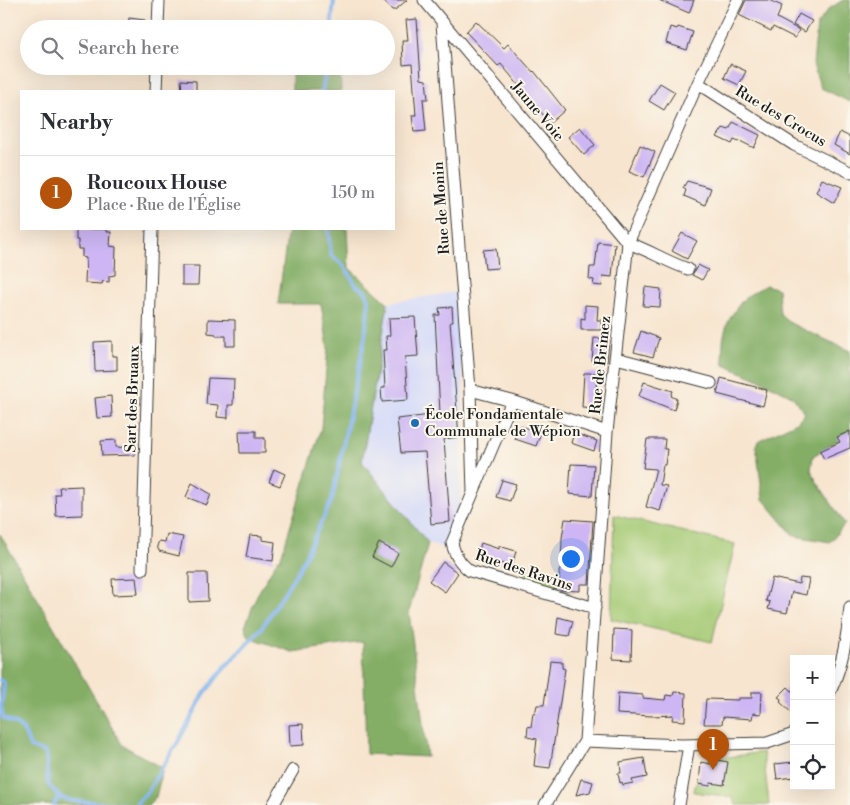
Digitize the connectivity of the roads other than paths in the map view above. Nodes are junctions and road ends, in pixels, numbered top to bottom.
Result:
1 (159, 0) edge
2 (424, 0) edge
3 (738, 0) edge
4 (158, 20) edge
5 (442, 23) junction
6 (157, 75) edge
7 (698, 83) junction
8 (156, 90) edge
9 (850, 172) edge
10 (152, 230) edge
11 (628, 243) junction
12 (688, 269) dead end
13 (616, 358) junction
14 (711, 383) dead end
15 (470, 390) junction
16 (512, 401) junction
17 (608, 432) junction
18 (473, 493) junction
19 (142, 569) dead end
20 (850, 607) edge
21 (595, 608) junction
22 (835, 680) edge
23 (790, 735) edge
24 (585, 741) junction
25 (689, 745) junction
26 (293, 770) dead end
27 (273, 805) edge
28 (545, 805) edge
29 (678, 805) edge

1 - 4 street
2 - 5 street, Jaune Voie
3 - 7 street, Rue de Brimez
5 - 11 street, Jaune Voie
5 - 15 street, Rue de Monin
6 - 8 street
7 - 9 street, Rue des Crocus
7 - 11 street, Rue de Brimez
10 - 19 street, Sart des Bruaux
11 - 12 street
11 - 13 street, Rue de Brimez
13 - 14 street
13 - 17 street, Rue de Brimez
15 - 16 street
15 - 18 street, Rue de Monin
16 - 17 street
16 - 18 street
17 - 21 street, Rue de Brimez
18 - 21 street, Rue des Ravins
20 - 22 street
21 - 24 street, Rue de Brimez
23 - 25 street
24 - 25 street
24 - 28 street, Rue de Brimez
25 - 29 street
26 - 27 street

